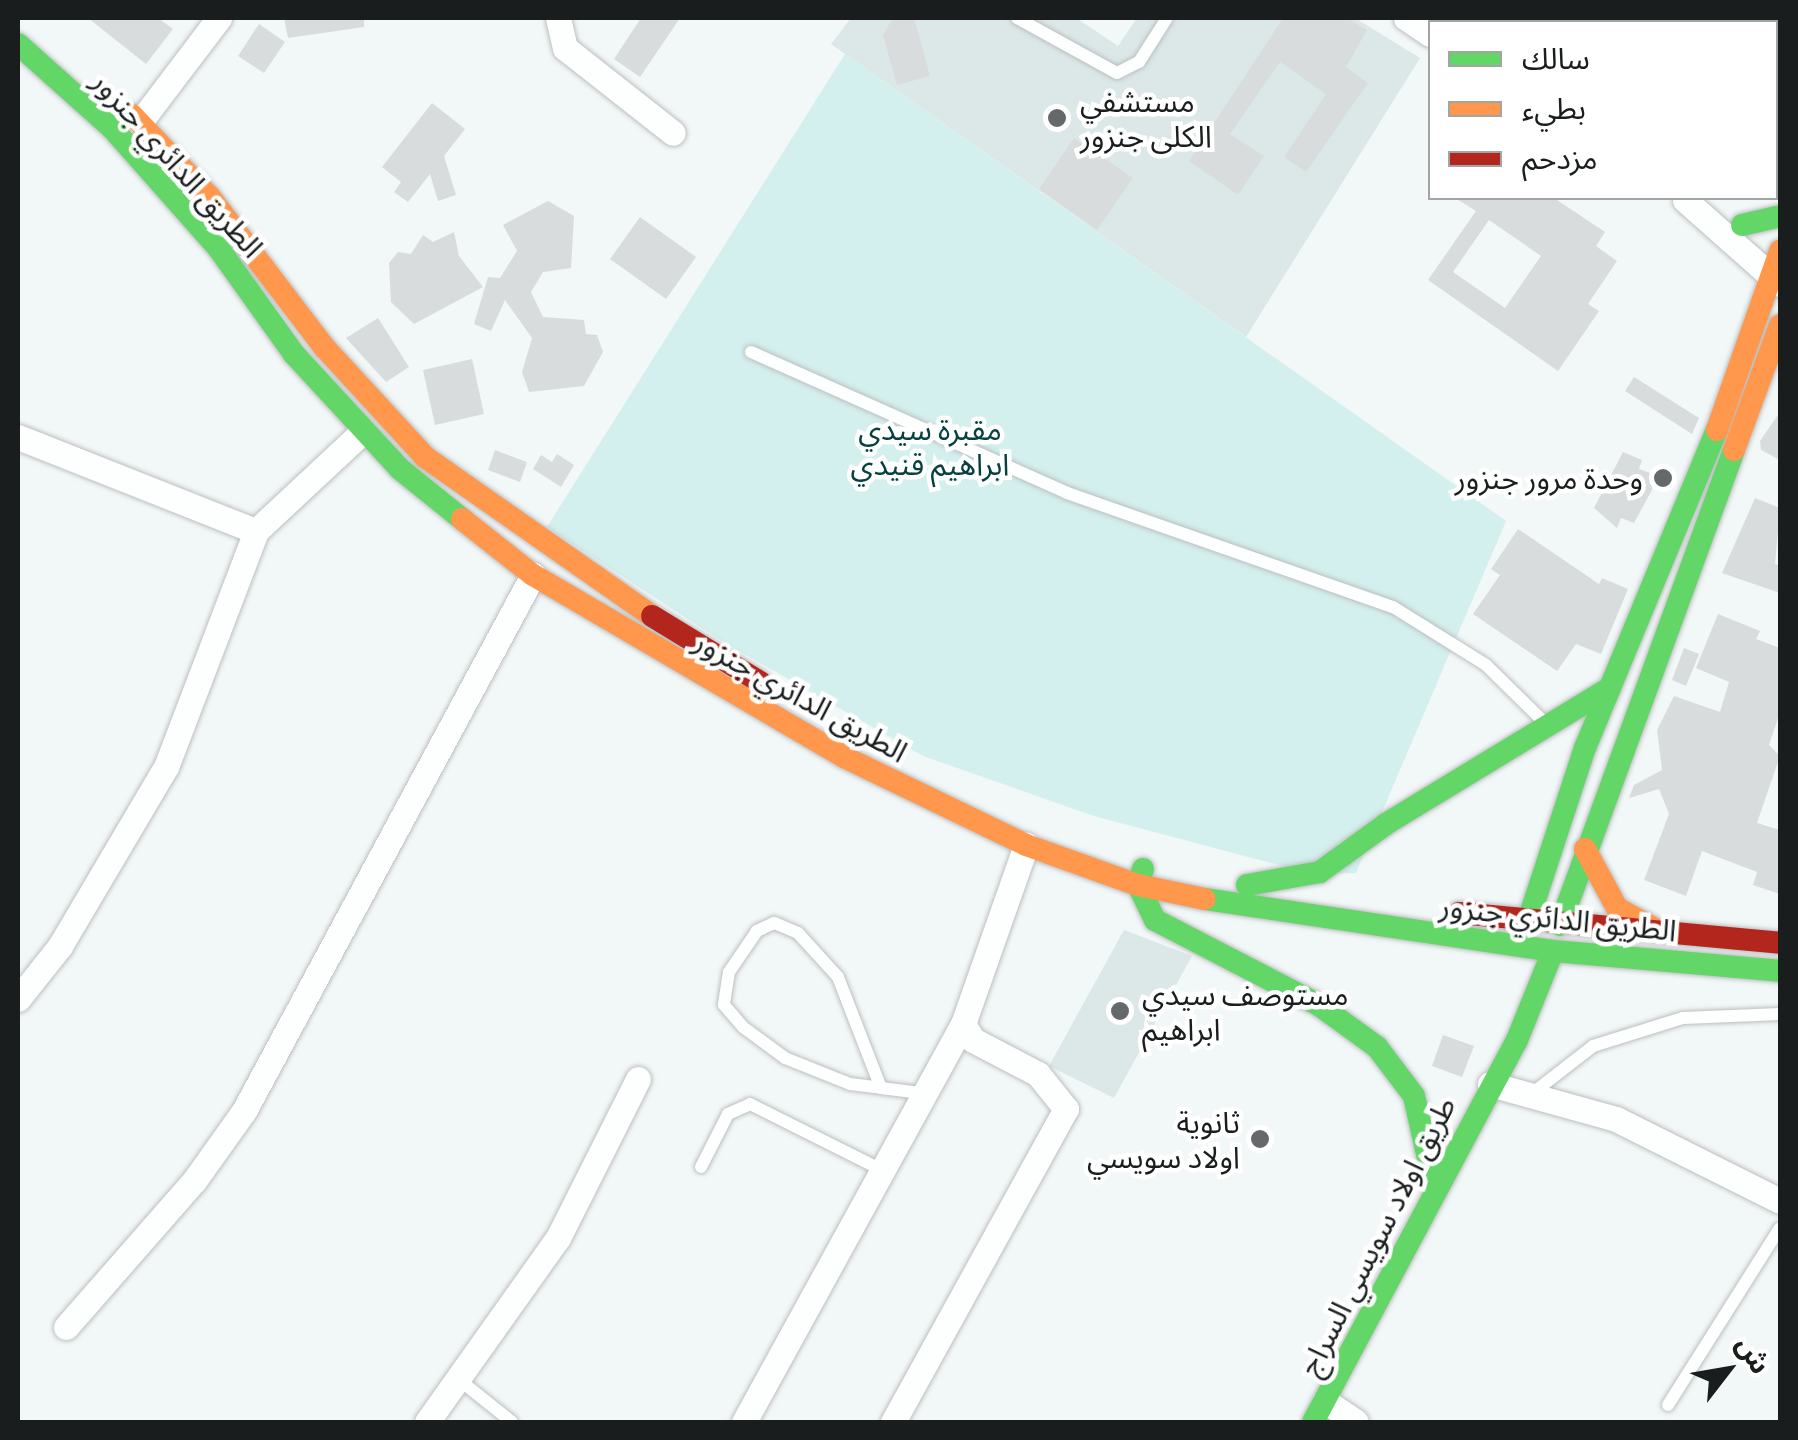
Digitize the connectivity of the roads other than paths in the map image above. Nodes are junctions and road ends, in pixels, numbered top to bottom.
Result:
1 (18, 18) edge
2 (219, 18) edge
3 (558, 18) edge
4 (1017, 18) edge
5 (1166, 18) edge
6 (1406, 18) edge
7 (1428, 33) edge
8 (18, 44) edge
9 (140, 122) junction
10 (673, 133) dead end
11 (1684, 200) edge
12 (1685, 200) edge
13 (1780, 216) edge
14 (1742, 225) junction
15 (1780, 250) edge
16 (1775, 280) edge
17 (1780, 325) edge
18 (751, 352) dead end
19 (362, 432) junction
20 (18, 438) edge
21 (256, 531) junction
22 (533, 575) junction
23 (1613, 681) junction
24 (1644, 686) junction
25 (1548, 726) junction
26 (1026, 845) junction
27 (1585, 849) junction
28 (1141, 874) junction
29 (1247, 886) junction
30 (1528, 921) junction
31 (1560, 925) junction
32 (1660, 932) junction
33 (1780, 943) edge
34 (1521, 947) junction
35 (1553, 950) junction
36 (1780, 971) edge
37 (18, 999) edge
38 (1780, 1014) edge
39 (964, 1024) junction
40 (638, 1079) dead end
41 (1491, 1081) junction
42 (880, 1088) junction
43 (921, 1092) junction
44 (1534, 1092) junction
45 (701, 1167) dead end
46 (880, 1169) junction
47 (1440, 1178) junction
48 (1780, 1201) edge
49 (1780, 1228) edge
50 (66, 1327) dead end
51 (462, 1382) junction
52 (1668, 1405) dead end
53 (1319, 1412) edge
54 (427, 1422) edge
55 (512, 1422) edge
56 (744, 1422) edge
57 (893, 1422) edge
58 (1356, 1422) edge

1 - 9 main road, الطريق الدائري جنزور
2 - 9 street
3 - 10 street
4 - 5 lane
6 - 7 street
8 - 19 main road, الطريق الدائري جنزور
9 - 28 main road, الطريق الدائري جنزور
11 - 16 street
12 - 14 street
13 - 14 main road
14 - 15 street
15 - 16 main road
16 - 23 main road
17 - 24 main road
18 - 25 lane
19 - 21 street
19 - 22 main road, الطريق الدائري جنزور
20 - 21 street
21 - 37 street
22 - 26 main road, الطريق الدائري جنزور
22 - 50 street
23 - 24 main road
23 - 25 main road
23 - 30 main road
24 - 27 main road
25 - 29 main road
26 - 28 main road, الطريق الدائري جنزور
26 - 39 street
27 - 31 main road
27 - 32 main road
28 - 29 main road, الطريق الدائري جنزور
28 - 34 main road, الطريق الدائري جنزور
28 - 47 main road
29 - 30 main road, الطريق الدائري جنزور
30 - 31 main road, الطريق الدائري جنزور
31 - 32 main road, الطريق الدائري جنزور
32 - 33 main road, الطريق الدائري جنزور
34 - 35 main road, الطريق الدائري جنزور
34 - 41 main road
35 - 36 main road, الطريق الدائري جنزور
35 - 41 main road
38 - 44 lane
39 - 43 street
39 - 57 street
40 - 51 street
41 - 44 street
41 - 47 main road, طريق اولاد سويسي السراج
42 - 42 lane
42 - 43 lane
43 - 46 street
44 - 48 street
45 - 46 lane
46 - 56 street
47 - 53 main road, طريق اولاد سويسي السراج
49 - 52 lane
51 - 54 street
51 - 55 lane
53 - 58 street

